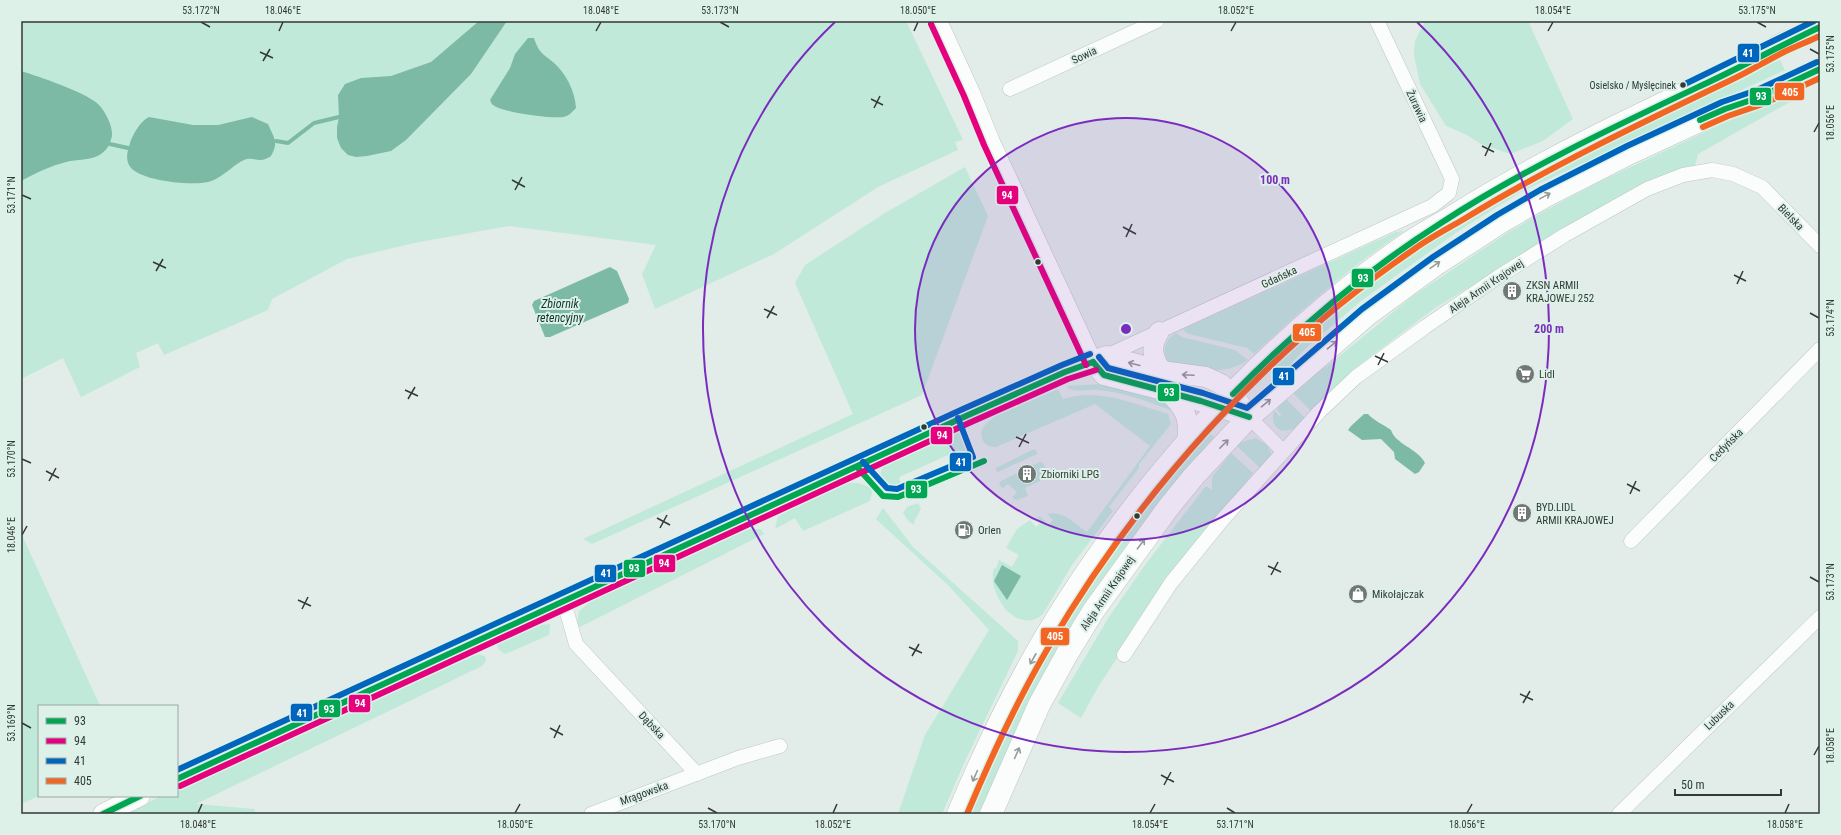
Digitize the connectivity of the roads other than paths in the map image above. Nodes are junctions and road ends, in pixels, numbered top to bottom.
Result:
1 (938, 21) edge
2 (1157, 21) edge
3 (1377, 21) edge
4 (1820, 27) edge
5 (1820, 69) edge
6 (1010, 89) dead end
7 (1762, 187) joint
8 (1449, 193) joint
9 (1820, 246) edge
10 (1159, 332) junction
11 (1820, 349) edge
12 (1099, 359) junction
13 (1162, 371) junction
14 (1167, 391) junction
15 (1227, 401) junction
16 (1249, 417) junction
17 (1187, 444) junction
18 (1283, 451) junction
19 (1631, 541) dead end
20 (564, 602) junction
21 (1820, 617) edge
22 (1124, 655) dead end
23 (780, 746) dead end
24 (697, 774) junction
25 (178, 779) edge
26 (138, 797) edge
27 (102, 814) edge
28 (590, 814) edge
29 (958, 814) edge
30 (991, 814) edge
31 (1618, 814) edge

1 - 12 street
2 - 6 street, Sowia
3 - 8 street, Żurawia
4 - 15 main road
16 -> 5 main road, Aleja Armii Krajowej
7 - 9 street, Bielska
7 - 18 street, Aleja Armii Krajowej
8 - 10 street, Gdańska
10 - 12 street, Gdańska
10 - 13 main road
11 - 19 street, Cedyńska
13 -> 12 main road
12 - 14 main road
12 - 20 main road, Gdańska
15 -> 13 main road
14 - 15 main road
14 - 17 main road
15 - 16 main road
15 - 17 main road
16 - 18 street
30 -> 16 main road, Aleja Armii Krajowej
17 -> 29 main road
18 - 22 street, Aleja Armii Krajowej
20 - 24 street, Dąbska
20 - 25 main road, Gdańska
21 - 31 street, Lubuska
23 - 24 street
24 - 28 street, Mrągowska
26 - 27 main road

